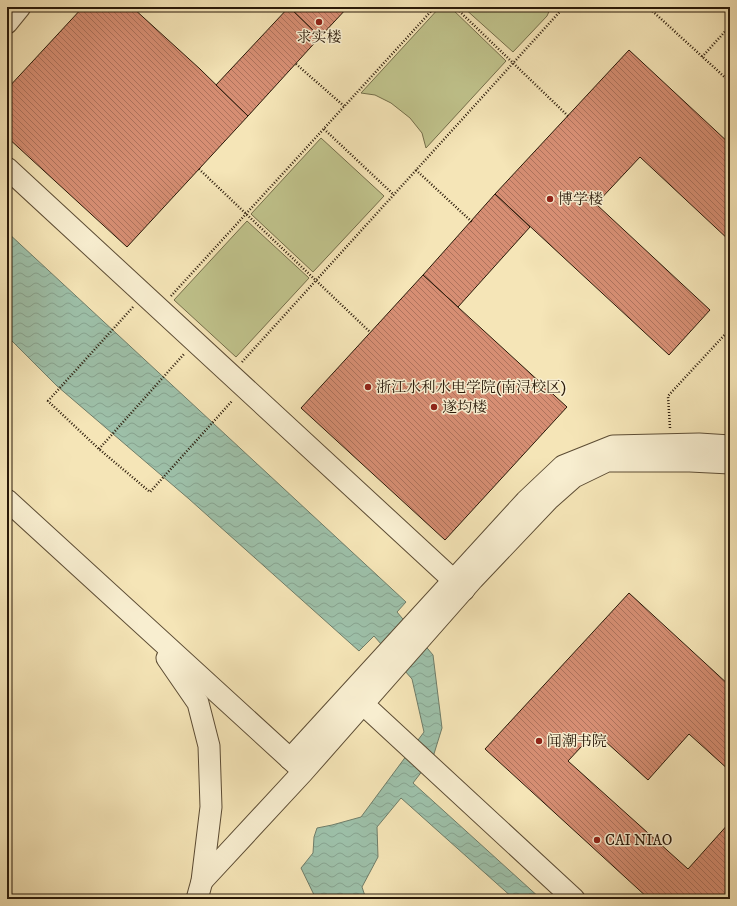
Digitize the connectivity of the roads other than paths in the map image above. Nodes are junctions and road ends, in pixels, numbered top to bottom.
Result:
1 (20, 7) edge
2 (7, 23) edge
3 (7, 168) edge
4 (730, 446) edge
5 (730, 464) edge
6 (7, 500) edge
7 (458, 585) junction
8 (145, 626) junction
9 (357, 698) junction
10 (297, 765) junction
11 (200, 890) edge
12 (574, 899) edge

1 - 2 street
3 - 7 street
4 - 7 street
5 - 7 street
6 - 8 street
7 - 9 street
8 - 10 street
8 - 11 street
9 - 10 street
9 - 12 street
10 - 11 street

